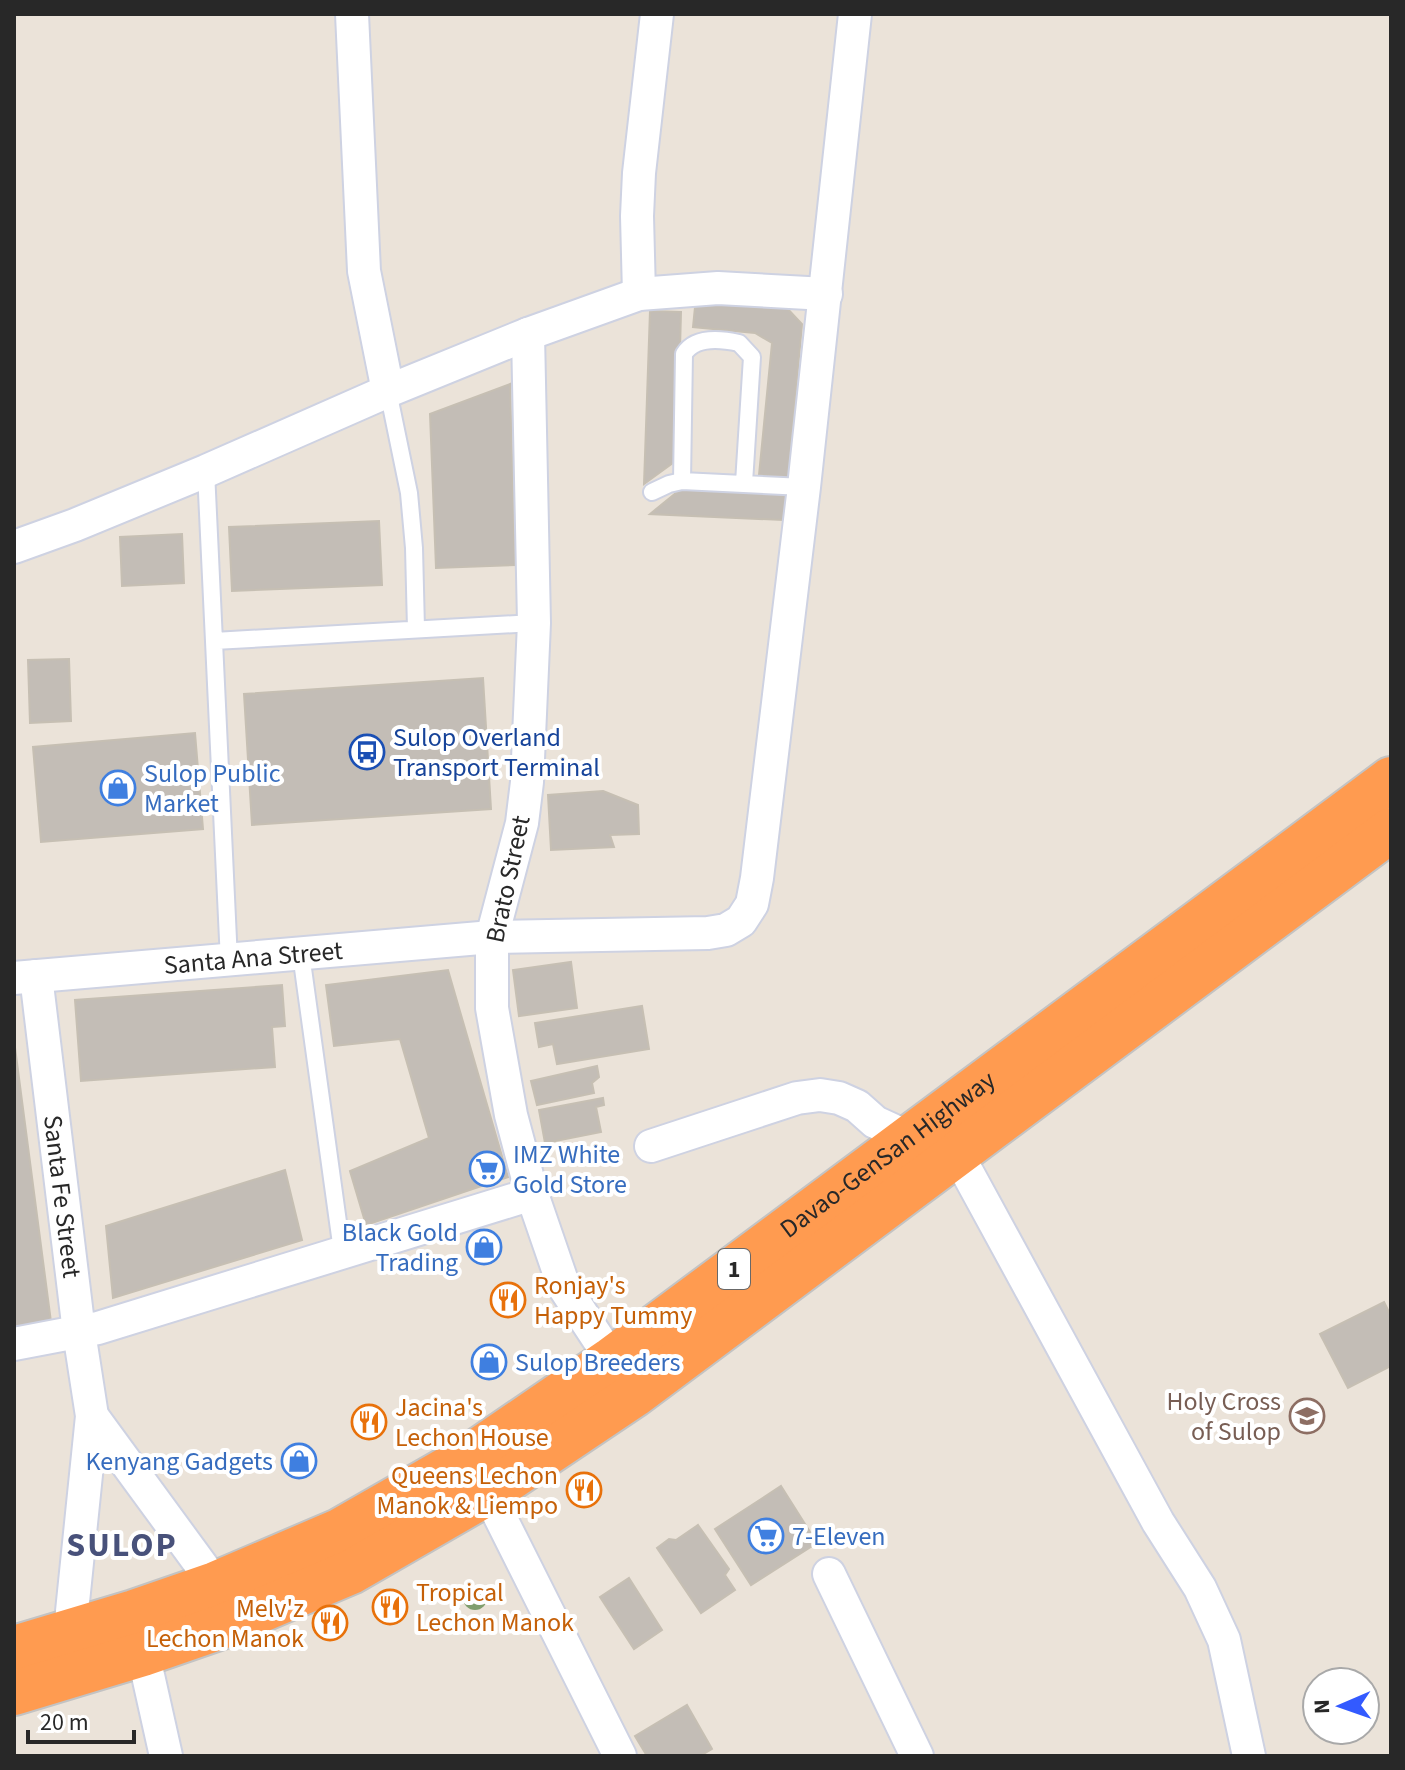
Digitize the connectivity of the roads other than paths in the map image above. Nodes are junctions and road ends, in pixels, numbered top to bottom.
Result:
1 (352, 14) edge
2 (657, 14) edge
3 (855, 14) edge
4 (639, 294) junction
5 (826, 294) junction
6 (528, 334) junction
7 (388, 391) junction
8 (206, 471) junction
9 (682, 481) junction
10 (744, 483) junction
11 (804, 487) junction
12 (652, 492) dead end
13 (14, 547) edge
14 (534, 623) junction
15 (416, 629) junction
16 (214, 641) junction
17 (1391, 779) edge
18 (1391, 830) edge
19 (492, 937) junction
20 (301, 954) junction
21 (229, 961) junction
22 (25, 977) edge
23 (935, 1137) junction
24 (651, 1146) dead end
25 (532, 1194) junction
26 (342, 1251) junction
27 (79, 1332) junction
28 (14, 1344) edge
29 (623, 1377) junction
30 (92, 1416) junction
31 (479, 1474) junction
32 (829, 1574) dead end
33 (215, 1584) junction
34 (134, 1612) junction
35 (70, 1631) junction
36 (14, 1648) edge
37 (143, 1654) junction
38 (14, 1693) edge
39 (166, 1756) edge
40 (620, 1756) edge
41 (917, 1756) edge
42 (1249, 1756) edge

1 - 7 street
2 - 4 street
3 - 5 street, Santa Ana Street
4 - 5 street
4 - 6 street
5 - 11 street, Santa Ana Street
6 - 7 street
6 - 14 street, Brato Street
7 - 8 street
7 - 15 lane
8 - 13 street
8 - 16 lane
9 - 10 lane
9 - 10 lane
9 - 12 lane
10 - 11 lane
11 - 19 street, Santa Ana Street
14 - 15 lane
14 - 19 street, Brato Street
15 - 16 lane
16 - 21 lane
17 - 23 highway, Davao-GenSan Highway / 1
18 - 23 highway, Davao-GenSan Highway / 1
19 - 20 street, Santa Ana Street
19 - 25 street, Brato Street
20 - 21 street, Santa Ana Street
20 - 26 lane
21 - 22 street, Santa Ana Street
22 - 27 street, Santa Fe Street
23 - 24 street
23 - 29 highway, Davao-GenSan Highway / 1
23 - 42 street
25 - 26 street
25 - 29 street, Brato Street
26 - 27 street
27 - 28 street
27 - 30 street, Santa Fe Street
29 - 31 highway, Davao-GenSan Highway / 1
30 - 33 street, Santa Fe Street
30 - 35 street, Santa Fe Street
31 - 33 highway, Davao-GenSan Highway / 1
31 - 37 highway, Davao-GenSan Highway / 1
31 - 40 street
32 - 41 street
33 - 34 highway, Davao-GenSan Highway / 1
34 - 35 highway, Davao-GenSan Highway / 1
34 - 37 street
35 - 36 highway, Davao-GenSan Highway / 1
37 - 38 highway, Davao-GenSan Highway / 1
37 - 39 street

